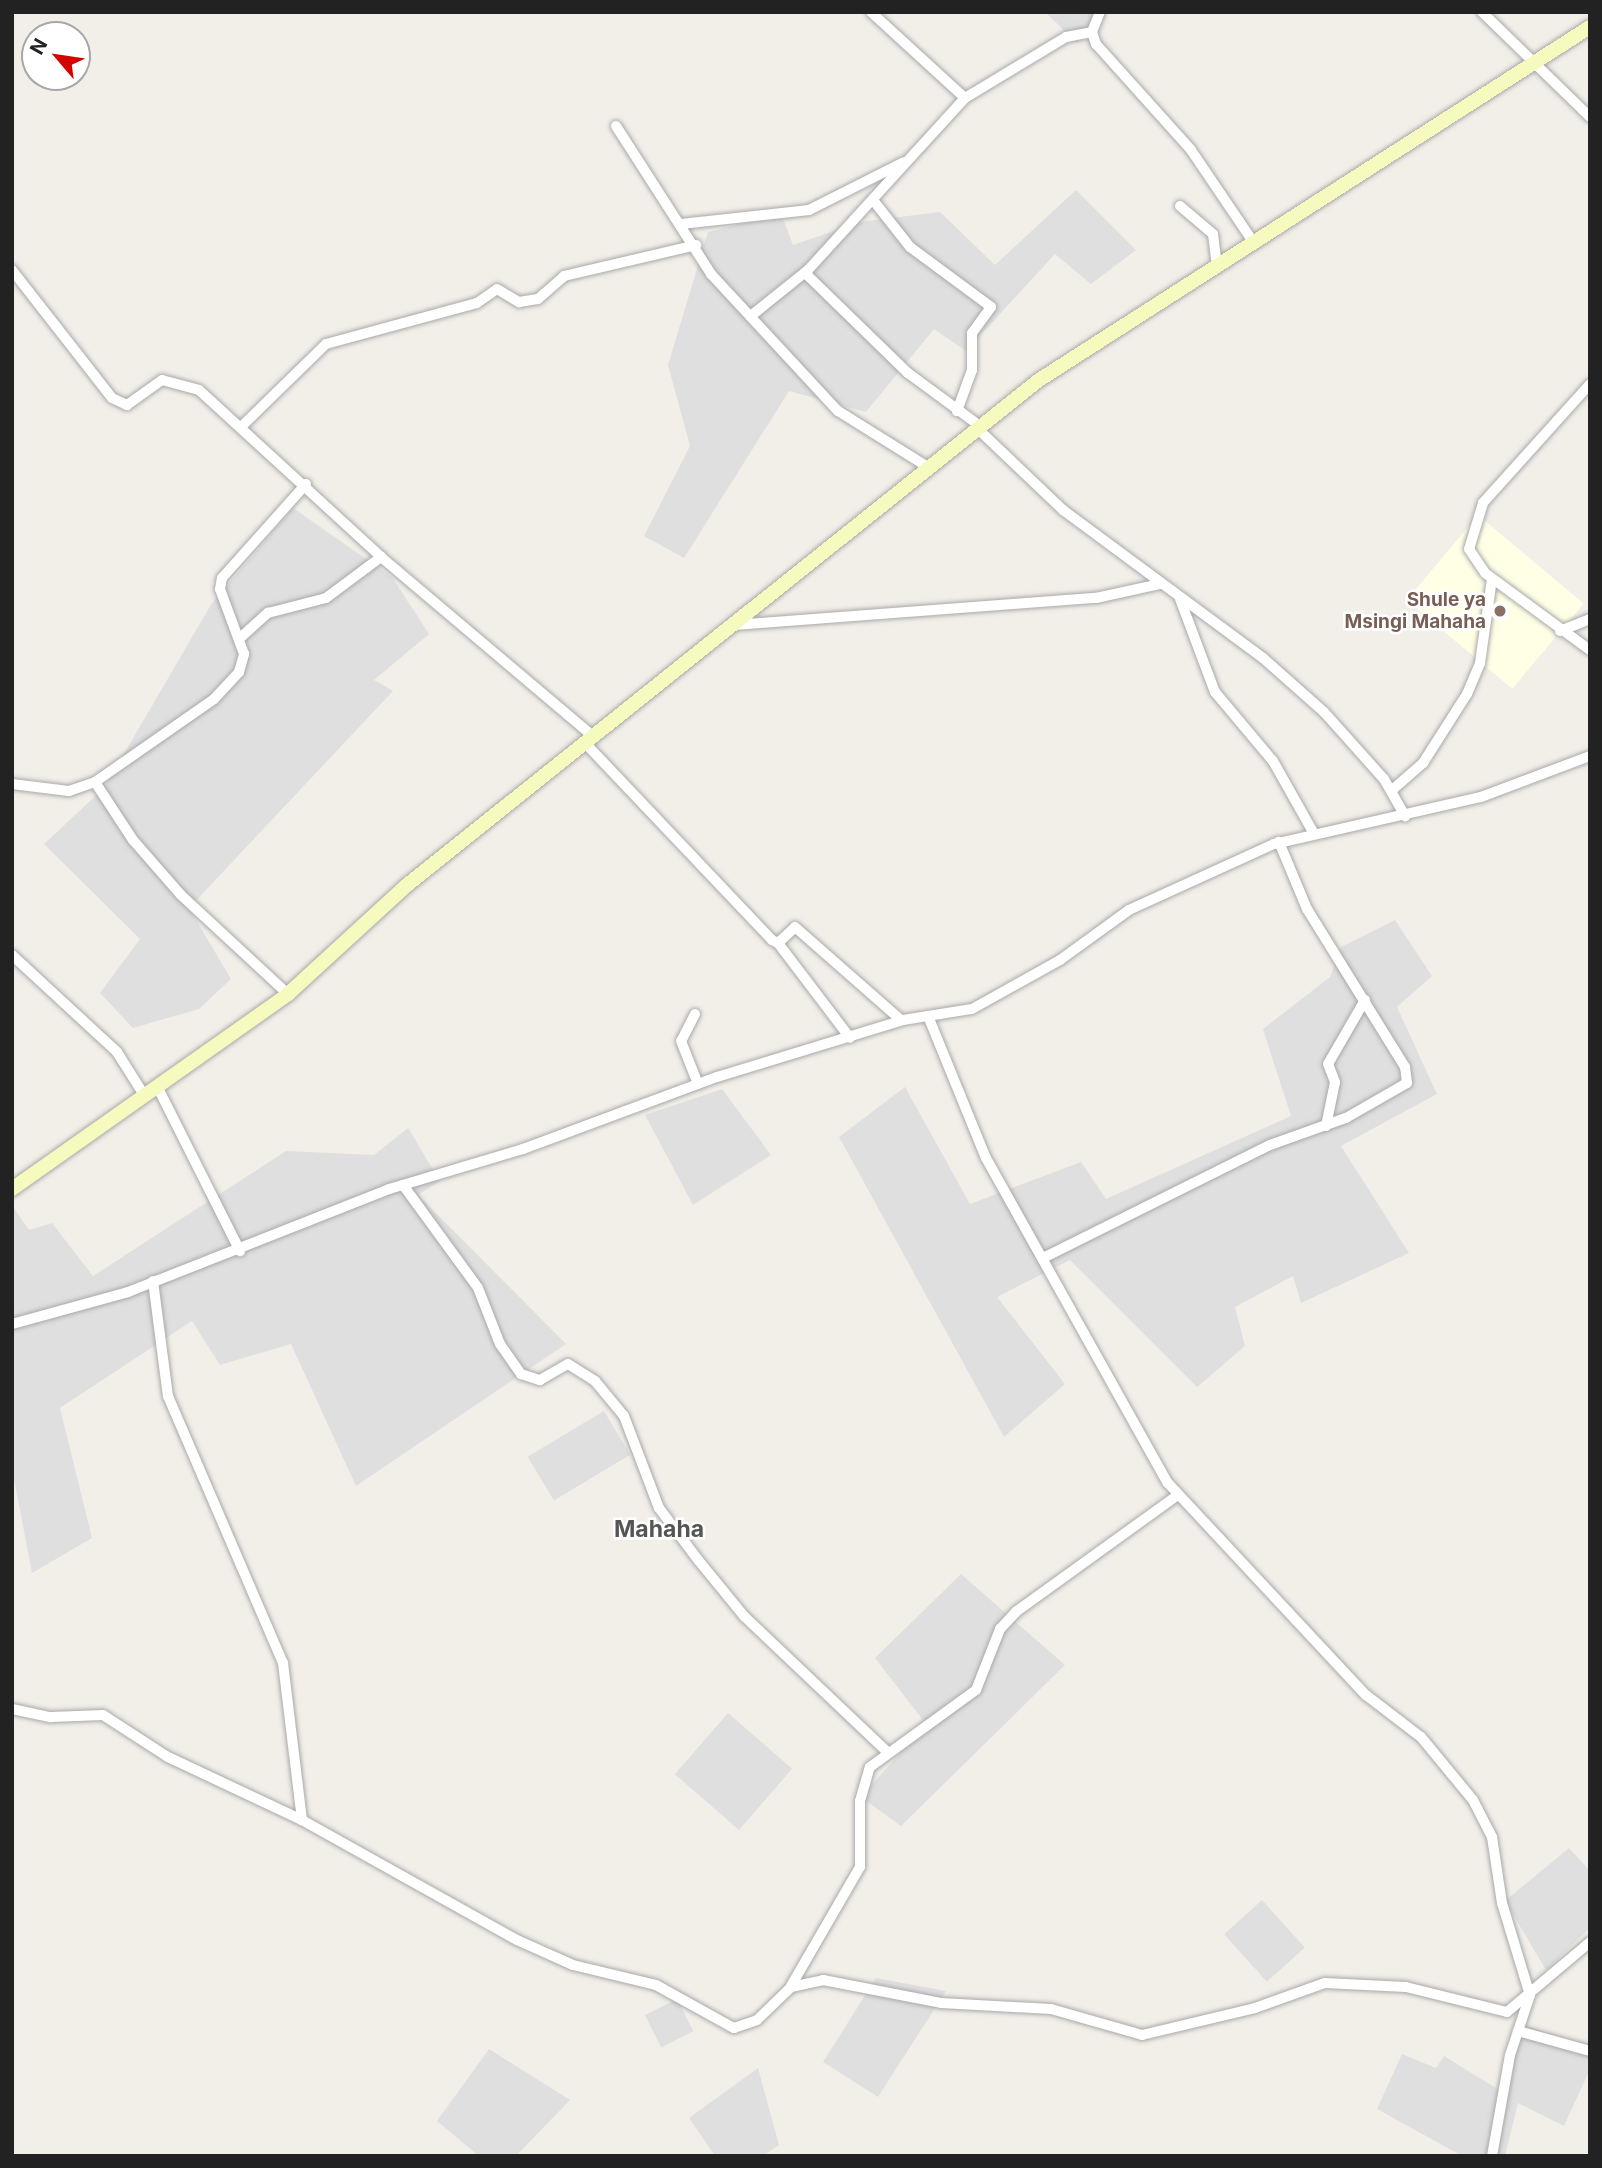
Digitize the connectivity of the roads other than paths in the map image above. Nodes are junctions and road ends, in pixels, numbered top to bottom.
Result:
1 (871, 12) edge
2 (1100, 12) edge
3 (1482, 12) edge
4 (1590, 27) edge
5 (1092, 32) junction
6 (1532, 67) junction
7 (965, 98) junction
8 (1590, 117) edge
9 (616, 127) dead end
10 (911, 159) junction
11 (873, 200) junction
12 (1180, 206) dead end
13 (681, 224) junction
14 (1254, 243) junction
15 (696, 245) junction
16 (1217, 266) junction
17 (12, 270) edge
18 (805, 273) junction
19 (752, 315) junction
20 (1590, 383) edge
21 (957, 411) junction
22 (243, 425) junction
23 (978, 427) junction
24 (928, 467) junction
25 (306, 484) junction
26 (381, 557) junction
27 (1492, 579) junction
28 (1160, 584) junction
29 (1180, 599) junction
30 (1590, 619) edge
31 (733, 625) junction
32 (1560, 631) junction
33 (240, 638) junction
34 (1590, 650) edge
35 (590, 741) junction
36 (1590, 756) edge
37 (95, 782) junction
38 (12, 784) edge
39 (1391, 791) junction
40 (1405, 816) junction
41 (1313, 832) junction
42 (1279, 842) junction
43 (778, 943) junction
44 (12, 955) edge
45 (288, 994) junction
46 (1365, 1000) junction
47 (695, 1014) dead end
48 (928, 1016) junction
49 (901, 1020) junction
50 (850, 1038) junction
51 (698, 1084) junction
52 (157, 1086) junction
53 (144, 1095) junction
54 (1326, 1126) junction
55 (403, 1185) junction
56 (12, 1189) edge
57 (240, 1251) junction
58 (1043, 1258) junction
59 (153, 1281) junction
60 (12, 1324) edge
61 (1178, 1495) junction
62 (12, 1709) edge
63 (885, 1750) junction
64 (302, 1820) junction
65 (1590, 1942) edge
66 (791, 1987) junction
67 (1530, 1995) junction
68 (1518, 2031) junction
69 (1590, 2051) edge
70 (1492, 2156) edge

1 - 7 street
2 - 5 street
3 - 6 street
4 - 6 main road
5 - 7 street
5 - 14 street
6 - 8 street
6 - 14 main road
7 - 10 street
9 - 13 street
10 - 11 street
10 - 13 street
11 - 18 street
11 - 21 street
12 - 16 street
13 - 15 street
14 - 16 main road
15 - 19 street
15 - 22 street
16 - 23 main road
17 - 22 street
18 - 19 street
18 - 21 street
19 - 24 street
20 - 27 street
21 - 23 street
22 - 25 street
23 - 24 main road
23 - 28 street
24 - 31 main road
25 - 26 street
25 - 33 street
26 - 33 street
26 - 35 street
27 - 32 street
27 - 39 street
28 - 29 street
28 - 31 street
29 - 39 street
29 - 41 street
30 - 32 street
31 - 35 main road
32 - 34 street
33 - 37 street
35 - 43 street
35 - 45 main road
36 - 40 street
37 - 38 street
37 - 45 street
39 - 40 street
40 - 41 street
41 - 42 street
42 - 46 street
42 - 48 street
43 - 49 street
43 - 50 street
44 - 53 street
45 - 52 main road
46 - 54 street
46 - 54 street
47 - 51 street
48 - 49 street
48 - 58 street
49 - 50 street
50 - 51 street
51 - 55 street
52 - 53 main road
52 - 57 street
53 - 56 main road
54 - 58 street
55 - 57 street
55 - 63 street
57 - 59 street
58 - 61 street
59 - 60 street
59 - 64 street
61 - 63 street
61 - 67 street
62 - 64 street
63 - 66 street
64 - 66 street
65 - 67 street
66 - 67 street
67 - 68 street
68 - 69 street
68 - 70 street

